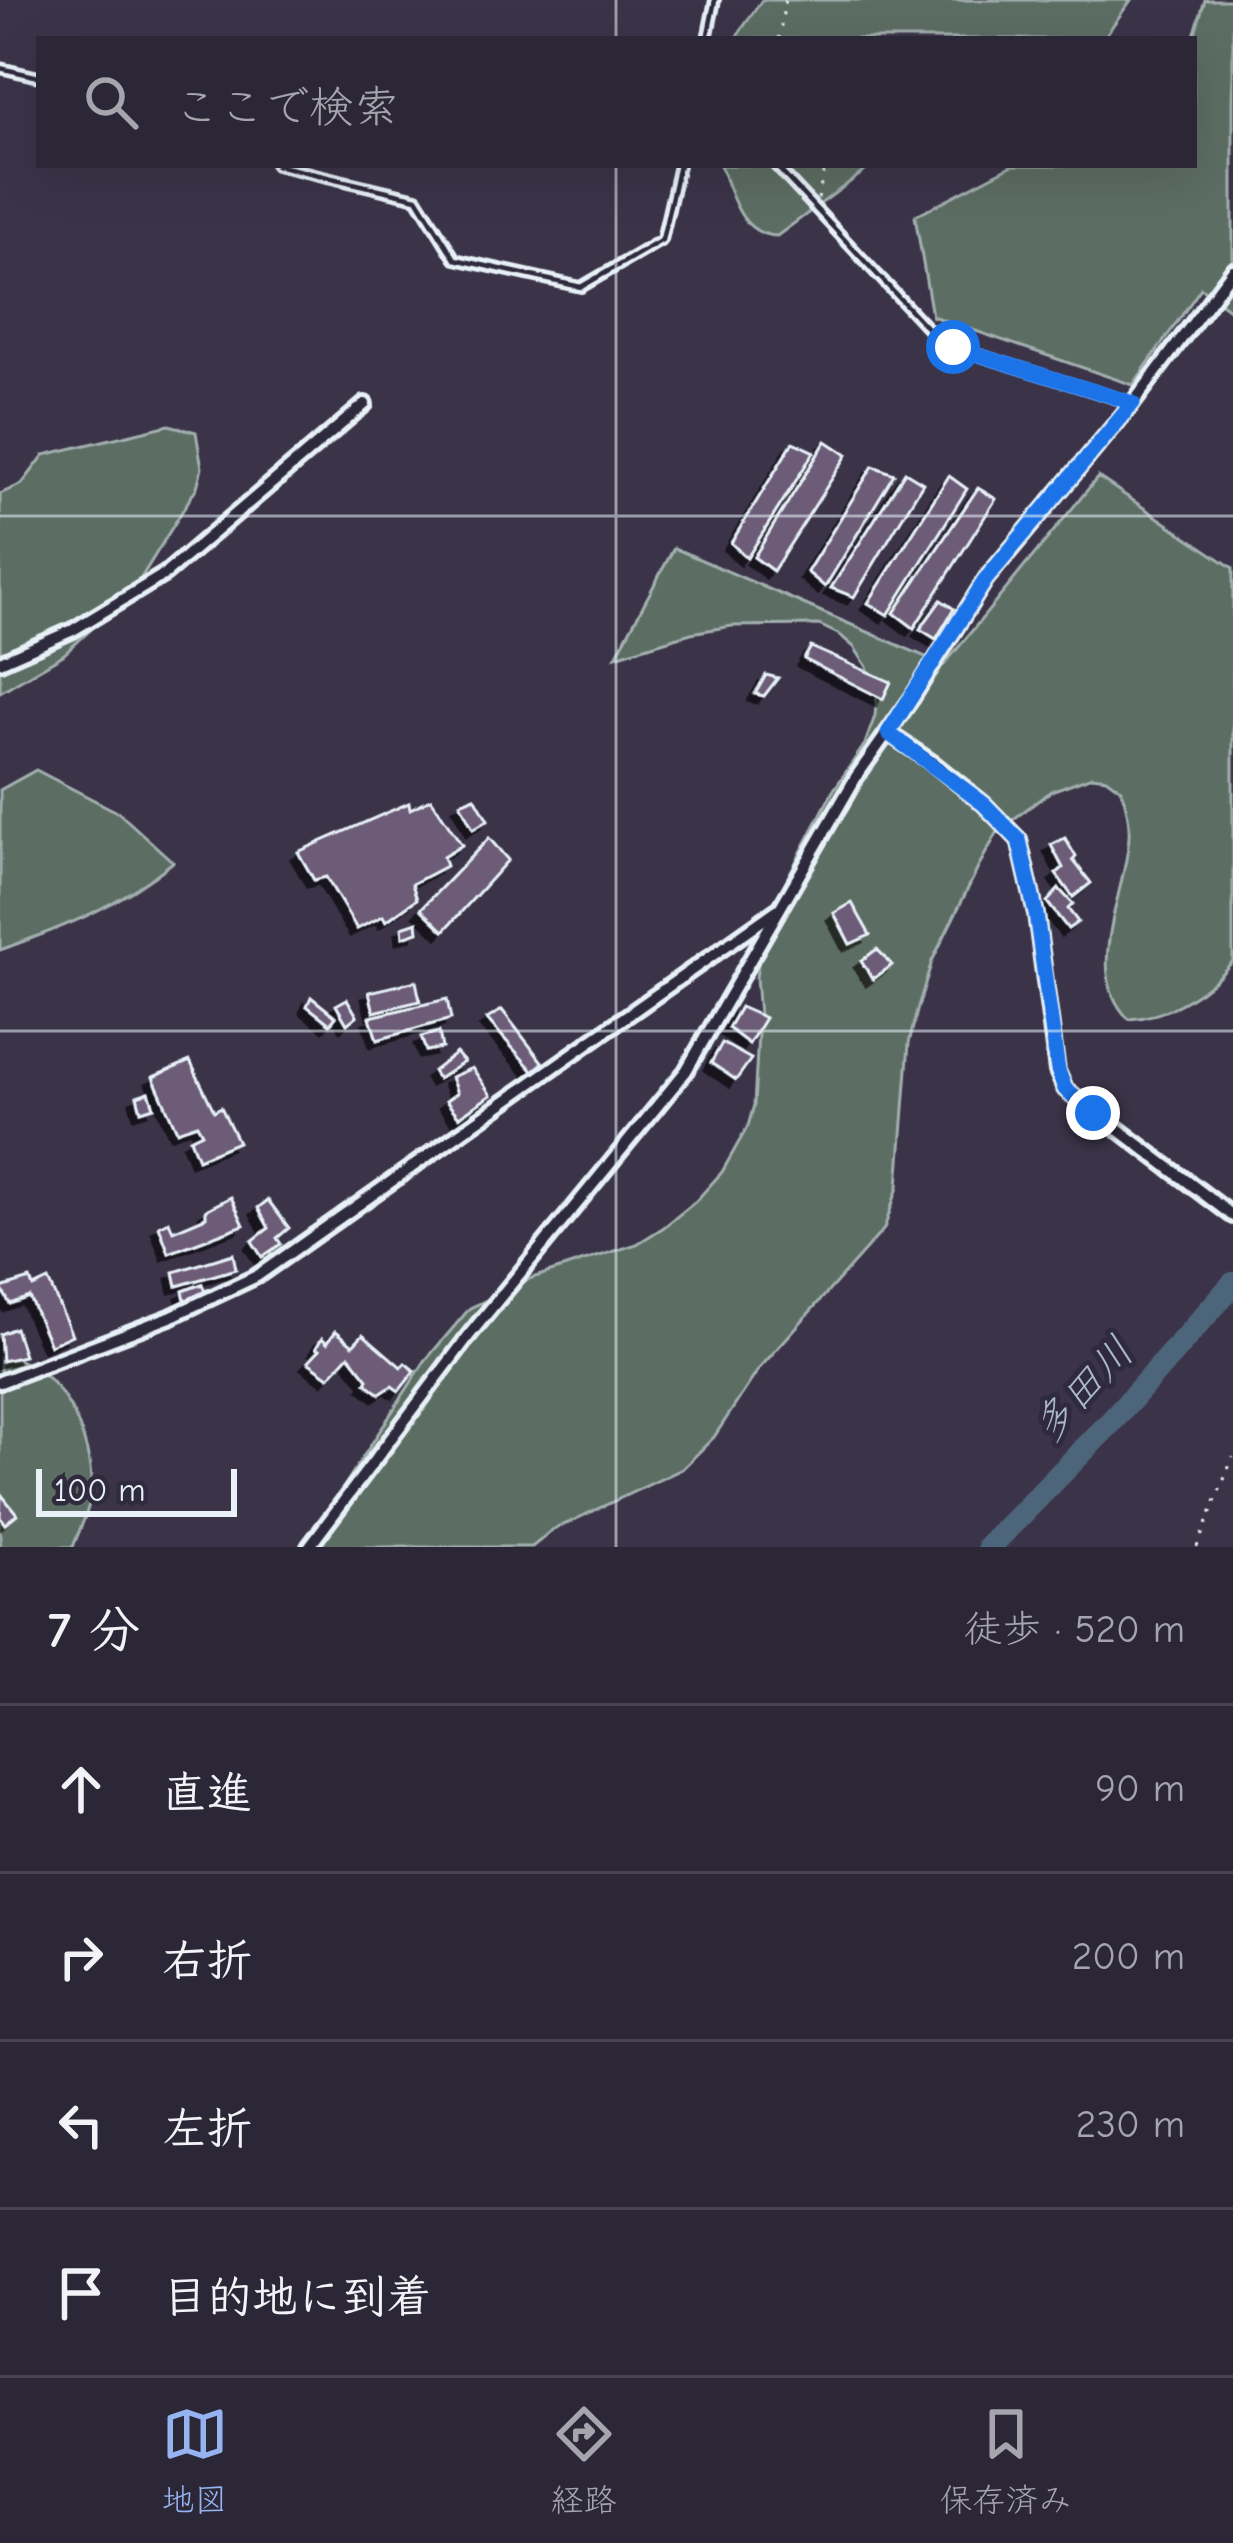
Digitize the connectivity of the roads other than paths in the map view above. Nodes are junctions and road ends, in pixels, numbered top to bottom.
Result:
1 (715, 0) edge
2 (708, 36) edge
3 (0, 68) edge
4 (36, 76) edge
5 (289, 168) edge
6 (678, 168) edge
7 (778, 168) edge
8 (1233, 270) edge
9 (1133, 403) junction
10 (365, 404) dead end
11 (0, 662) edge
12 (888, 733) junction
13 (779, 908) junction
14 (1231, 1215) edge
15 (0, 1382) edge
16 (309, 1547) edge

1 - 2 lane
3 - 4 lane
5 - 6 lane
7 - 9 lane
8 - 9 street
9 - 12 street
10 - 11 street
12 - 13 street
12 - 14 street
13 - 15 street
13 - 16 street

